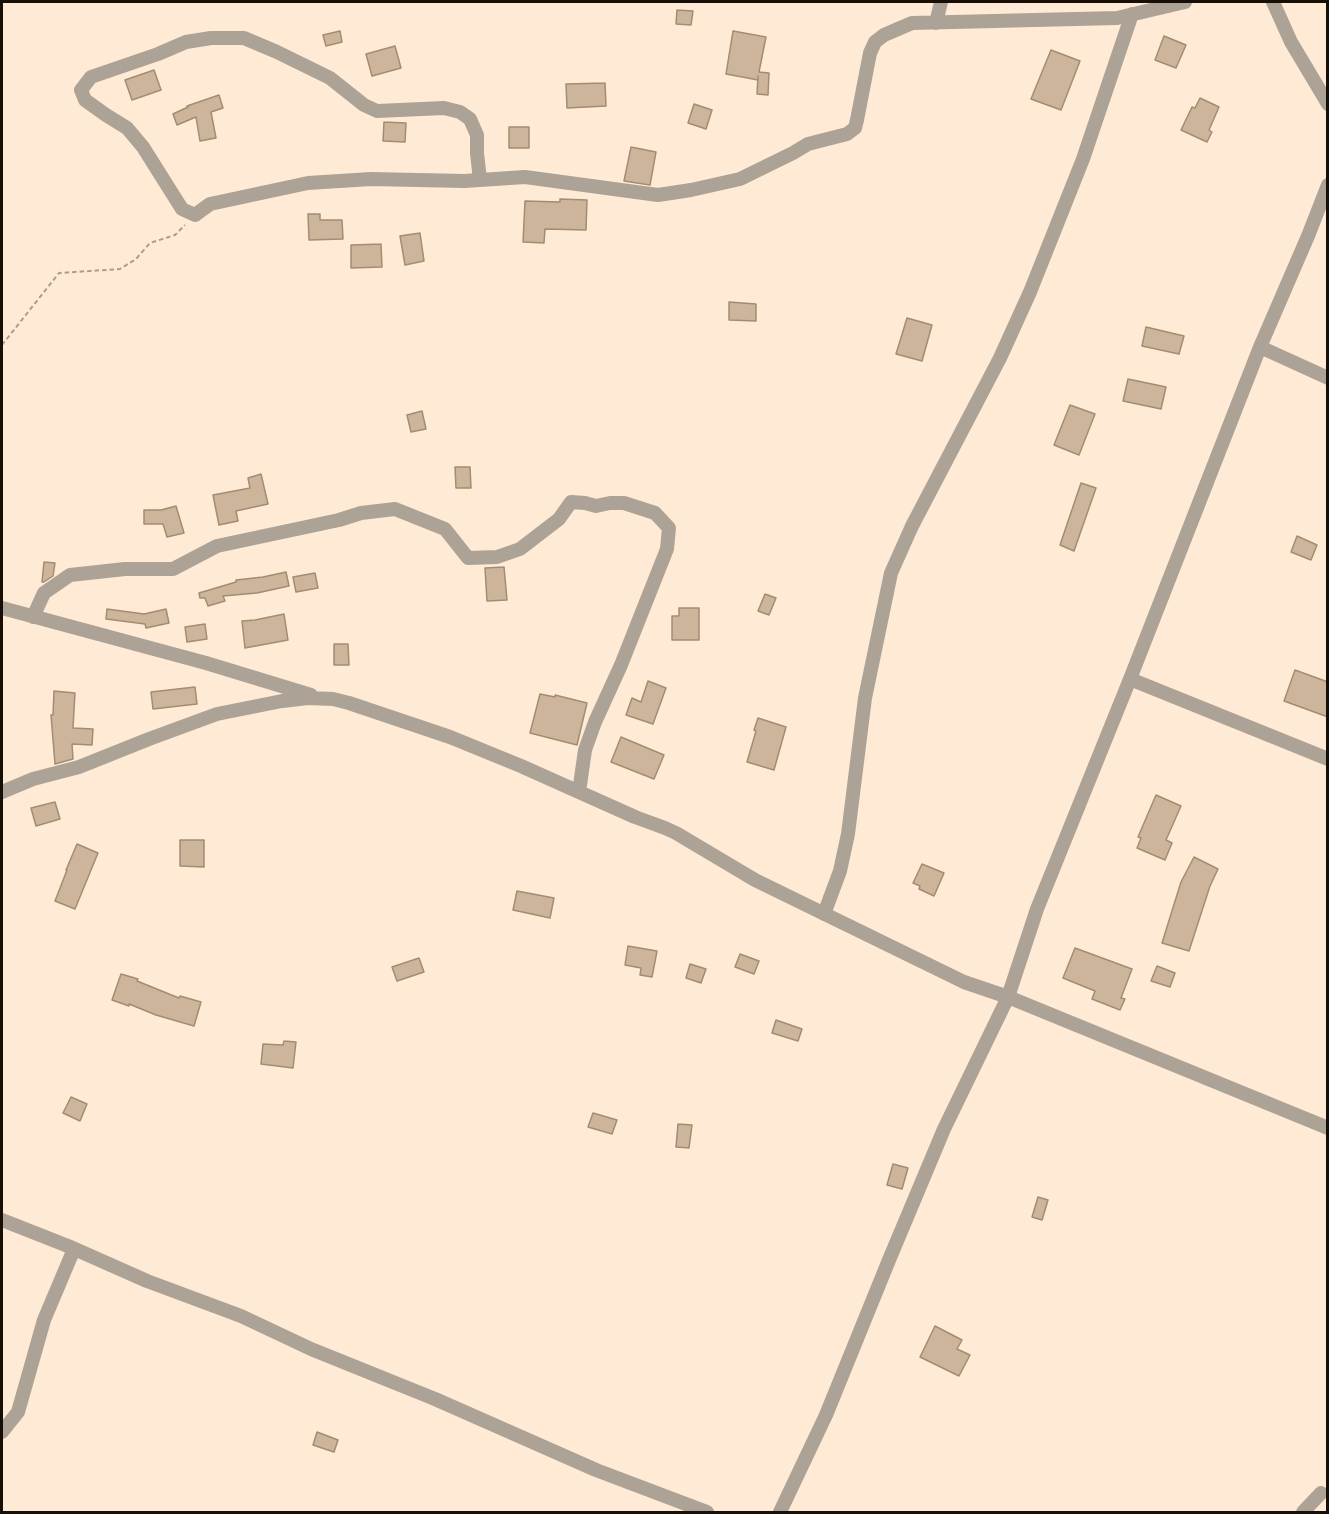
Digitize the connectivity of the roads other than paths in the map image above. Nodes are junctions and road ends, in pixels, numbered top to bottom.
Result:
1 (941, 2) edge
2 (1185, 2) edge
3 (1273, 2) edge
4 (1132, 15) junction
5 (936, 23) junction
6 (1328, 104) edge
7 (480, 180) junction
8 (1328, 185) edge
9 (1260, 347) junction
10 (1328, 378) edge
11 (2, 608) edge
12 (33, 617) junction
13 (1130, 679) junction
14 (320, 698) junction
15 (1328, 759) edge
16 (2, 792) edge
17 (579, 792) junction
18 (824, 914) junction
19 (1008, 997) junction
20 (1328, 1128) edge
21 (2, 1220) edge
22 (74, 1249) junction
23 (2, 1432) edge
24 (1321, 1493) dead end
25 (707, 1512) edge
26 (780, 1512) edge
27 (1303, 1512) edge

1 - 5 street
2 - 4 street
3 - 6 street
4 - 5 street
4 - 18 street
5 - 7 street
7 - 7 street
8 - 9 street
9 - 10 street
9 - 13 street
11 - 12 street
12 - 14 street
12 - 17 street
13 - 15 street
13 - 19 street
14 - 16 street
14 - 17 street
17 - 18 street
18 - 19 street
19 - 20 street
19 - 26 street
21 - 22 street
22 - 23 street
22 - 25 street
24 - 27 street

